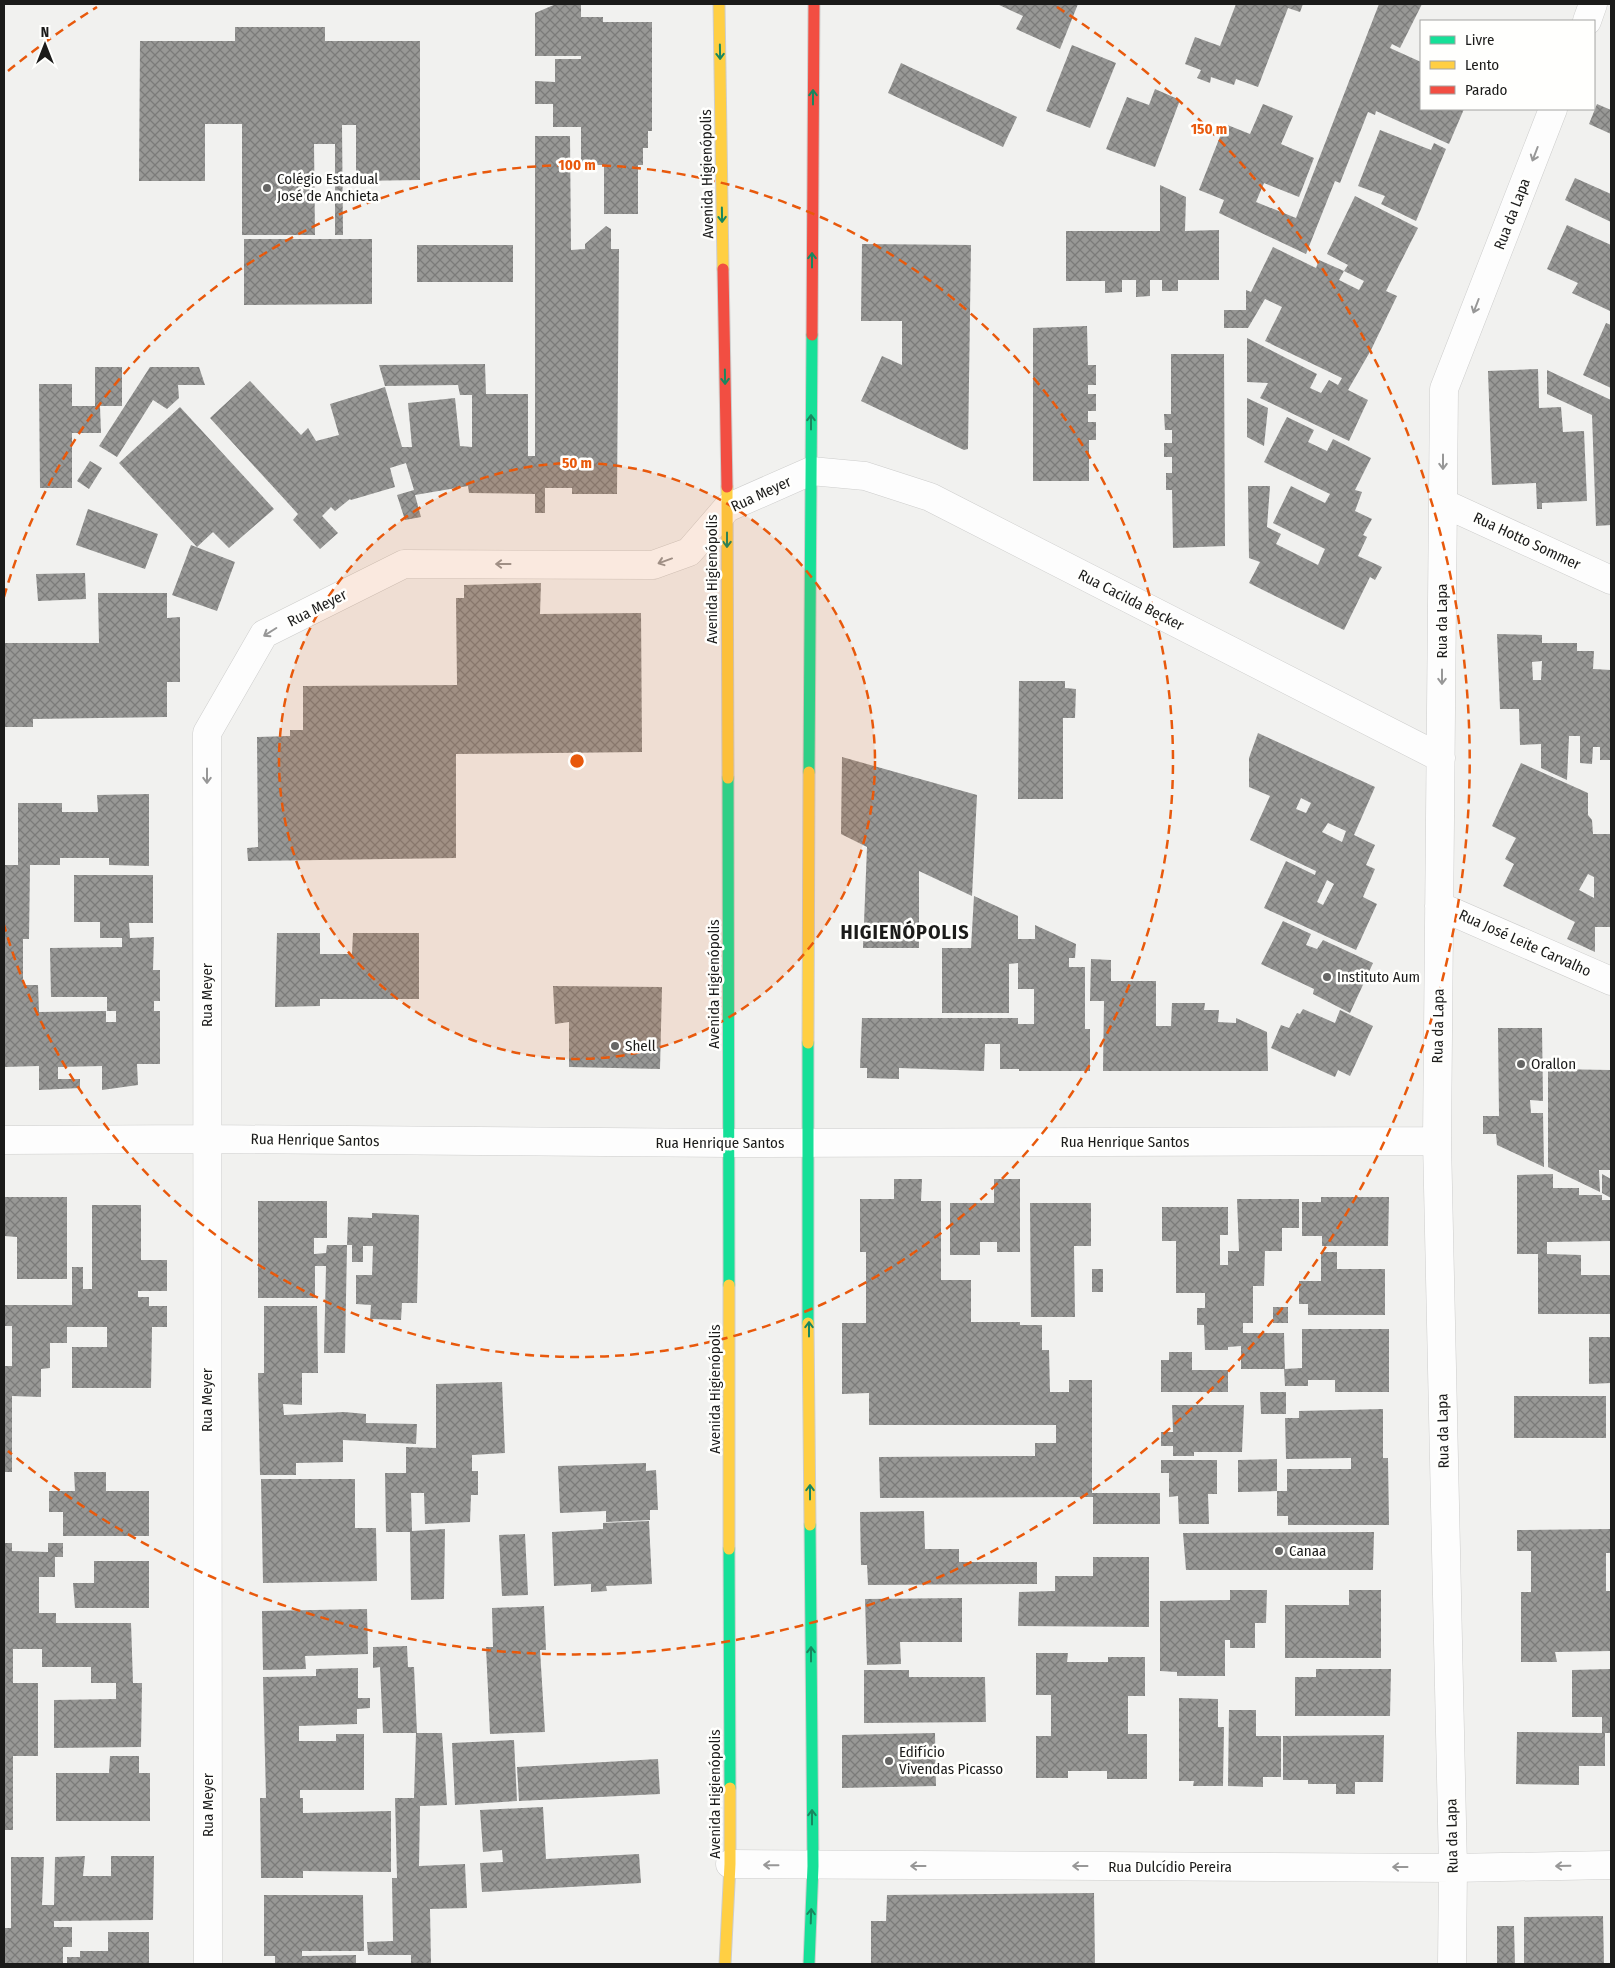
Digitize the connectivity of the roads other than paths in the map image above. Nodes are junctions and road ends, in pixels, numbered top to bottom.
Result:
1 (719, 4) edge
2 (814, 4) edge
3 (1593, 4) edge
4 (1586, 20) edge
5 (1552, 110) edge
6 (811, 471) junction
7 (1443, 503) junction
8 (727, 508) junction
9 (1611, 580) edge
10 (1441, 758) junction
11 (1439, 906) junction
12 (1611, 981) edge
13 (206, 1139) junction
14 (4, 1140) edge
15 (1437, 1141) junction
16 (730, 1143) junction
17 (807, 1143) junction
18 (730, 1864) junction
19 (1611, 1865) edge
20 (813, 1866) junction
21 (1454, 1868) junction
22 (208, 1964) edge
23 (725, 1964) edge
24 (810, 1964) edge
25 (1452, 1964) edge

1 -> 8 main road, Avenida Higienópolis
6 -> 2 main road
3 - 4 street
5 -> 7 street, Rua da Lapa
6 - 8 street, Rua Meyer
6 - 10 street, Rua Cacilda Becker
6 - 17 main road
7 - 9 street, Rua Hotto Sommer
7 -> 10 street, Rua da Lapa
8 -> 13 street, Rua Meyer
8 -> 16 main road, Avenida Higienópolis
10 - 11 street, Rua da Lapa
11 - 12 street, Rua José Leite Carvalho
11 - 15 street, Rua da Lapa
13 - 14 street, Rua Henrique Santos
13 - 16 street, Rua Henrique Santos
13 - 22 street, Rua Meyer
15 - 17 street, Rua Henrique Santos
15 - 21 street, Rua da Lapa
16 - 17 street, Rua Henrique Santos
16 - 18 main road, Avenida Higienópolis
20 -> 17 main road
20 -> 18 street, Rua Dulcídio Pereira
18 - 23 main road, Avenida Higienópolis
19 -> 21 street, Rua Dulcídio Pereira
21 -> 20 street, Rua Dulcídio Pereira
24 -> 20 main road
21 - 25 street, Rua da Lapa

